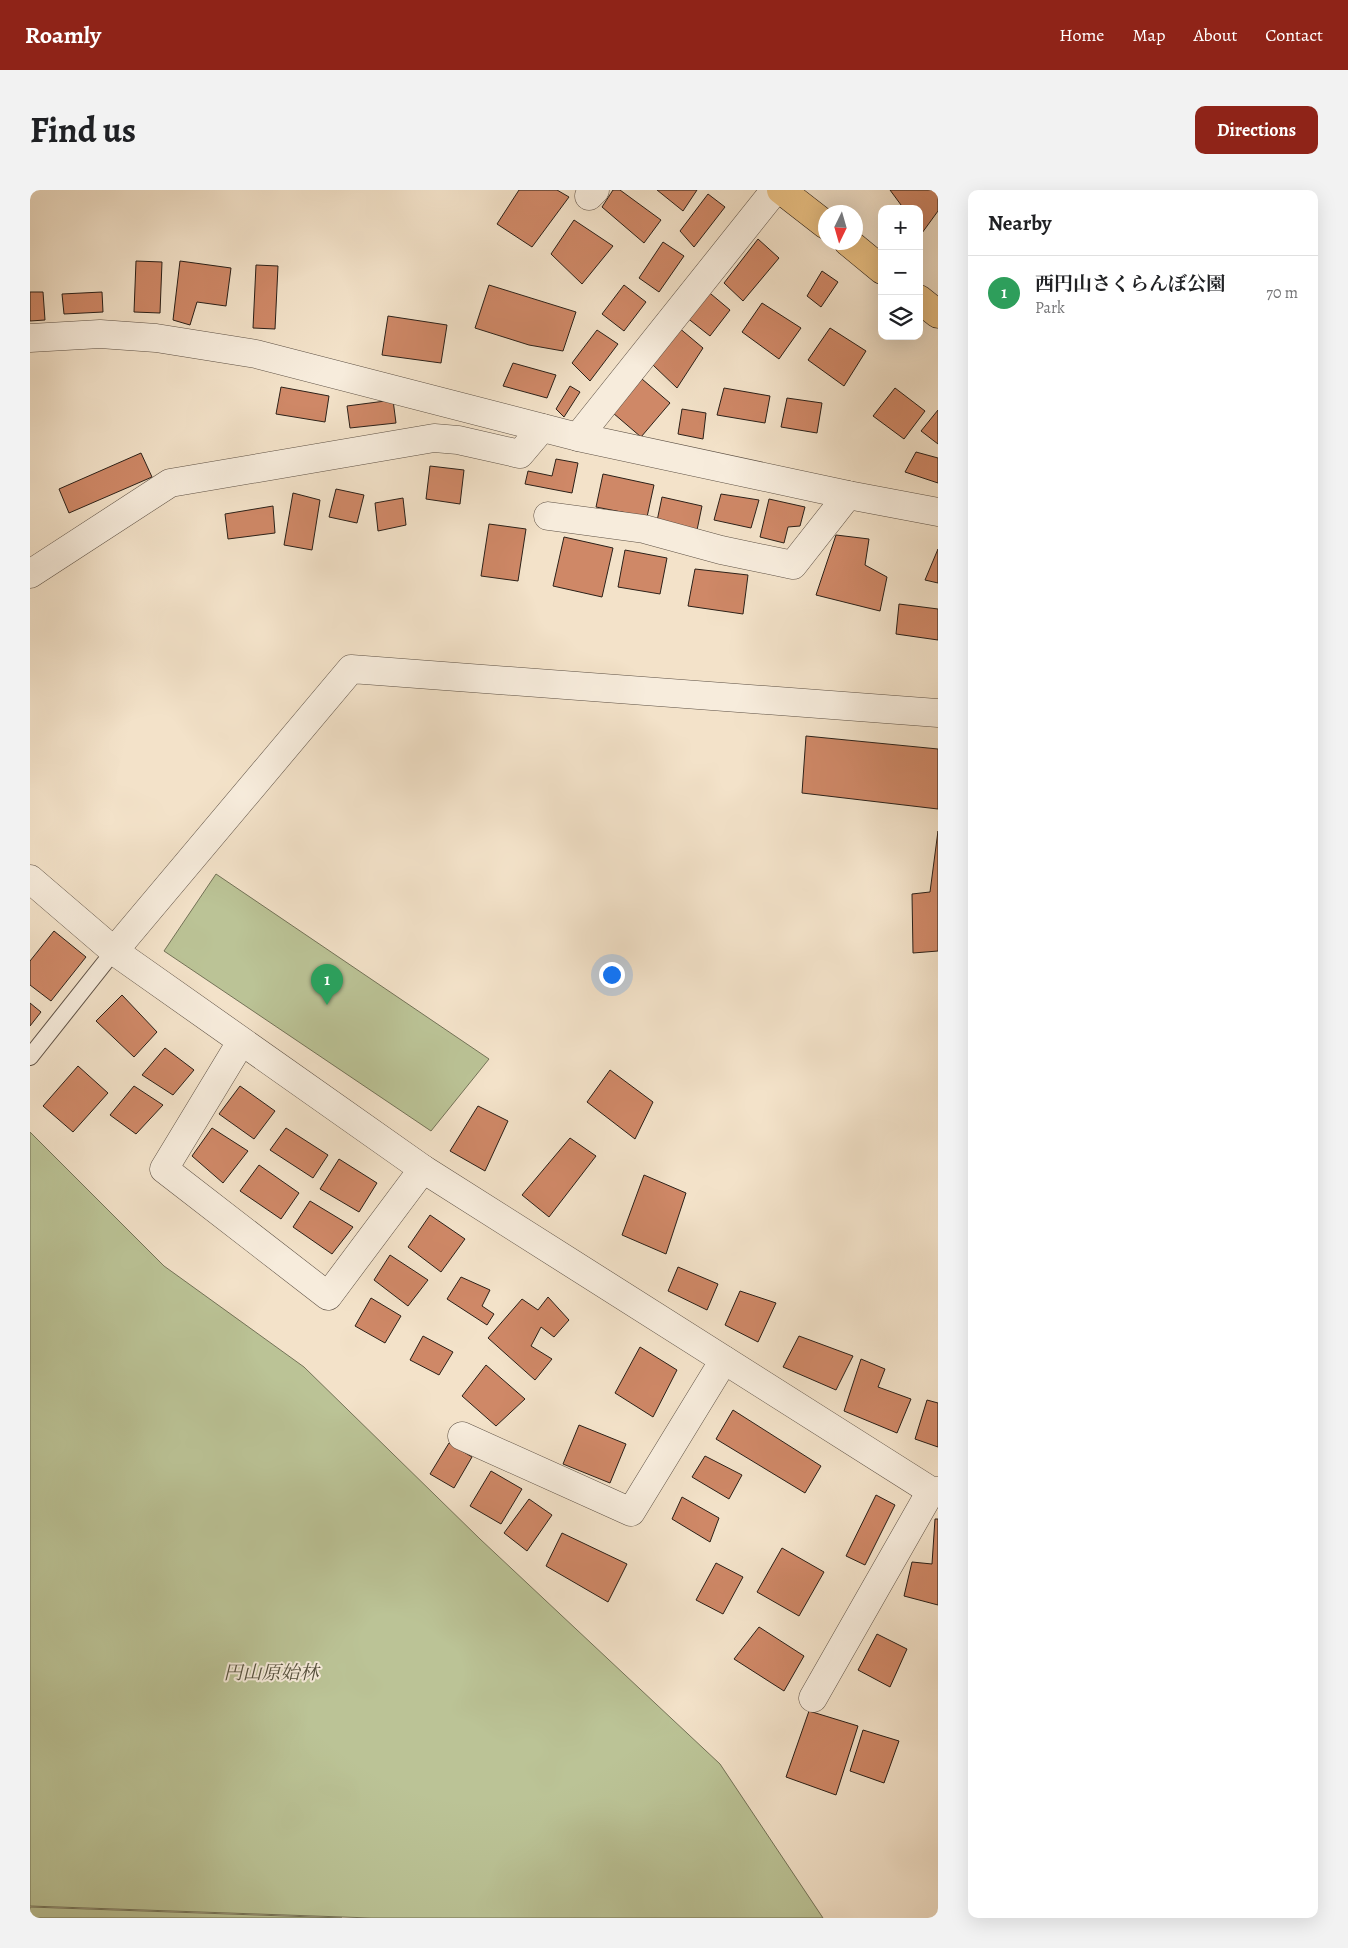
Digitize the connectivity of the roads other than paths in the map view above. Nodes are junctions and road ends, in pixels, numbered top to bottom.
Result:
1 (775, 190) edge
2 (781, 190) edge
3 (818, 219) edge
4 (858, 250) edge
5 (878, 267) edge
6 (30, 338) edge
7 (542, 428) junction
8 (578, 437) junction
9 (848, 495) junction
10 (938, 512) edge
11 (548, 516) dead end
12 (30, 574) edge
13 (938, 713) edge
14 (30, 879) edge
15 (114, 951) junction
16 (241, 1042) junction
17 (30, 1057) edge
18 (423, 1170) junction
19 (724, 1360) junction
20 (462, 1436) dead end
21 (934, 1491) edge
22 (813, 1698) dead end

1 - 8 street
2 - 3 main road
4 - 5 main road
6 - 7 street
7 - 8 street
7 - 12 street
8 - 9 street
9 - 10 street
9 - 11 street
13 - 15 street
14 - 15 street
15 - 16 street
15 - 17 lane
16 - 18 street
16 - 18 street
18 - 19 street
19 - 20 street
19 - 21 street
21 - 22 street

